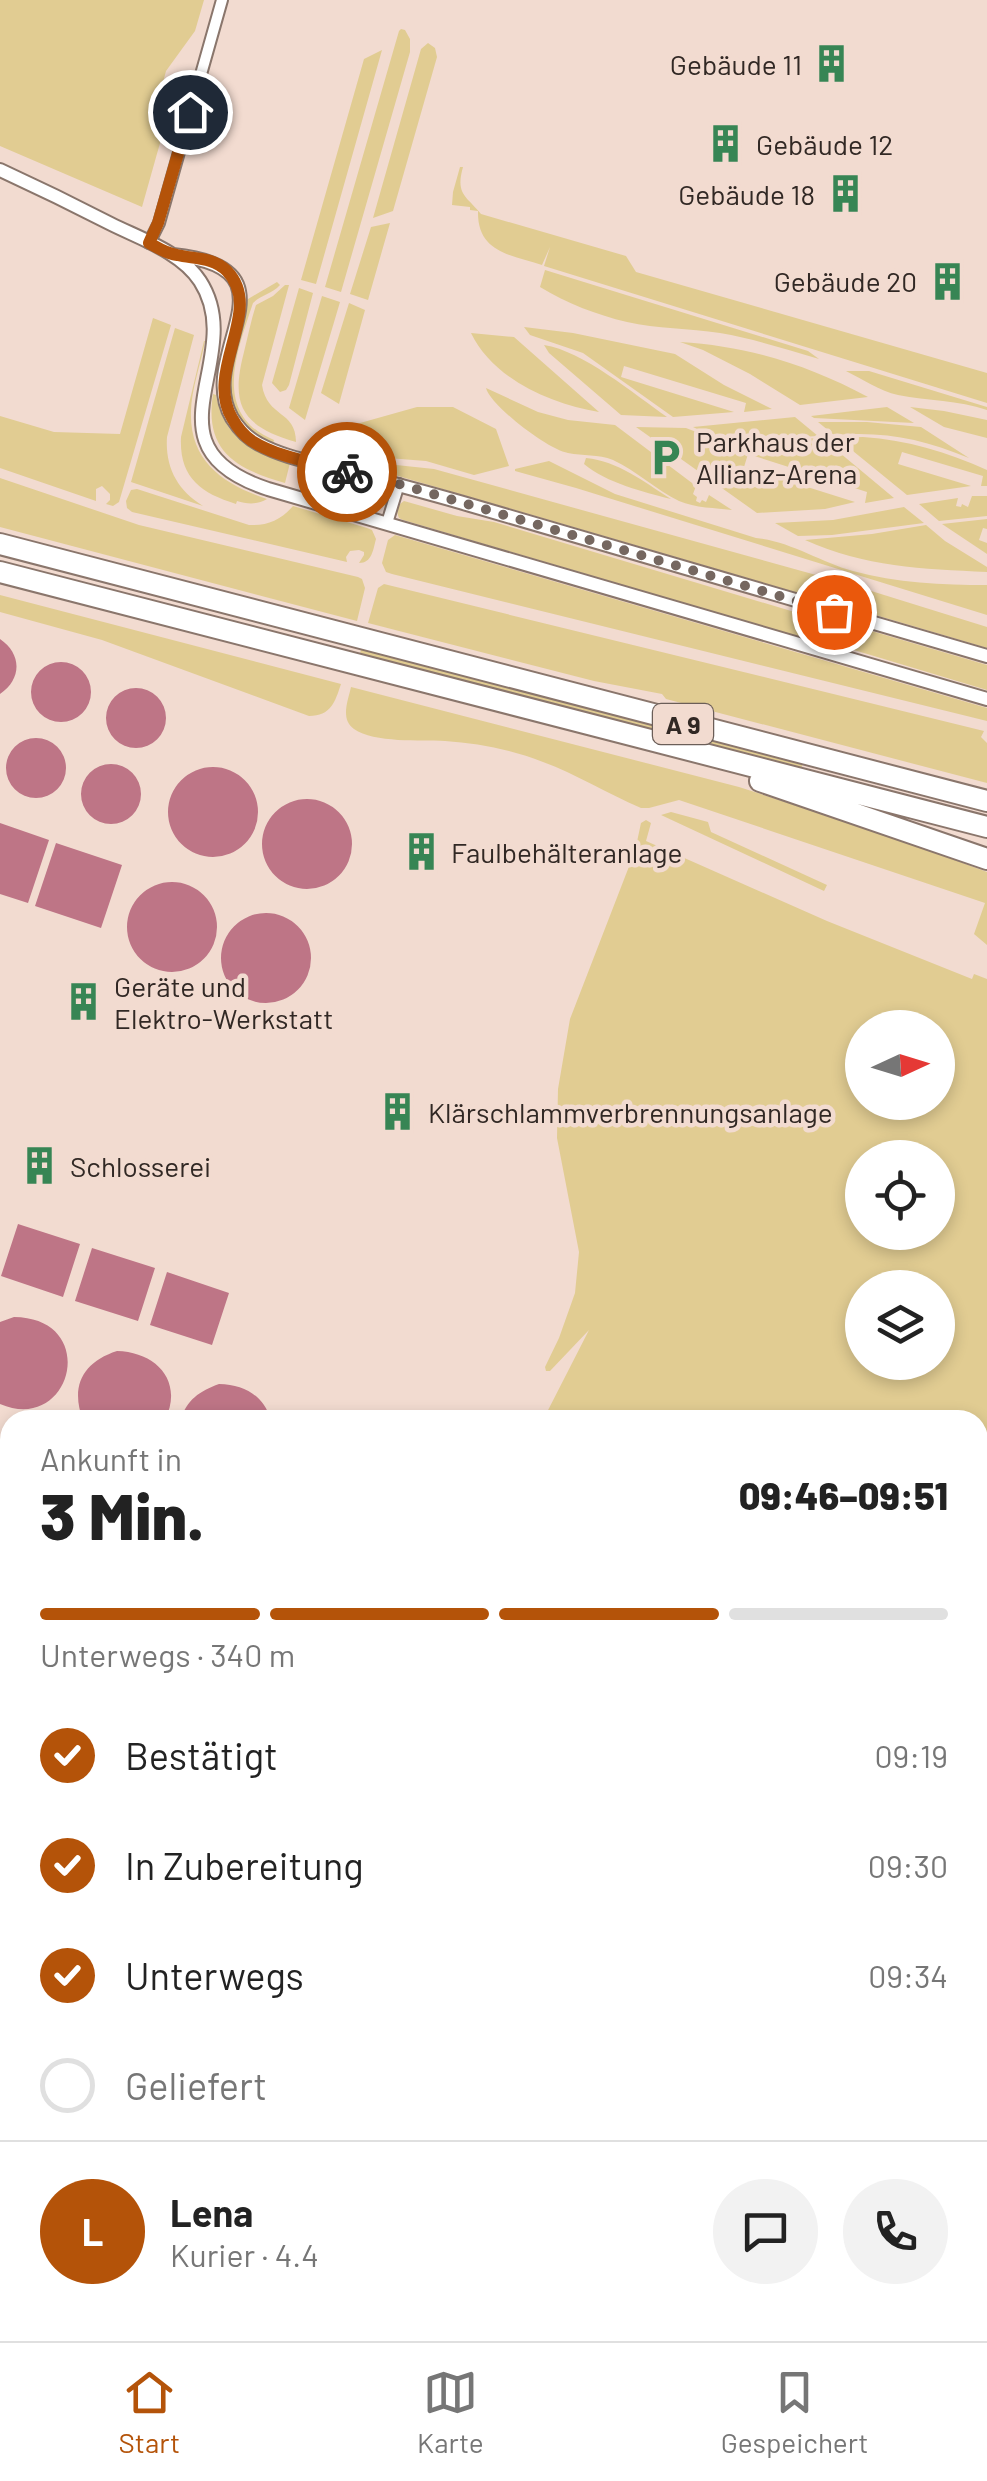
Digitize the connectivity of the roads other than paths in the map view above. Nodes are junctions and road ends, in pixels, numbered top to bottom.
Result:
1 (222, 0) edge
2 (0, 170) edge
3 (149, 243) junction
4 (173, 255) junction
5 (399, 484) junction
6 (387, 524) junction
7 (0, 544) edge
8 (0, 572) edge
9 (987, 656) edge
10 (987, 699) edge
11 (643, 737) junction
12 (987, 801) edge
13 (987, 827) edge
14 (987, 859) edge

1 - 3 street
2 - 3 street
3 - 4 street
4 - 5 street
4 - 6 street
5 - 6 street
5 - 9 street
6 - 10 street
7 - 12 highway, A 9
8 - 11 highway, A 9
11 - 13 highway, A 9
11 - 14 highway

